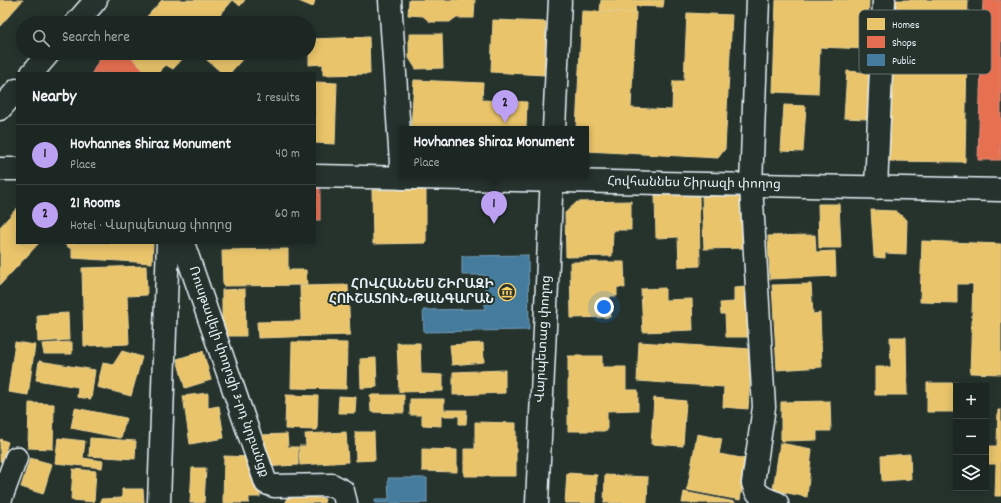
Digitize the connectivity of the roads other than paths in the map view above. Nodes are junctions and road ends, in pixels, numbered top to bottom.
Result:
1 (96, 0) edge
2 (390, 0) edge
3 (560, 0) edge
4 (758, 0) edge
5 (884, 0) edge
6 (884, 10) edge
7 (82, 16) edge
8 (43, 60) edge
9 (33, 72) edge
10 (881, 74) edge
11 (16, 91) edge
12 (0, 109) edge
13 (554, 126) edge
14 (399, 134) edge
15 (0, 169) edge
16 (16, 169) edge
17 (316, 176) edge
18 (399, 178) edge
19 (402, 178) edge
20 (551, 178) edge
21 (751, 185) junction
22 (876, 188) junction
23 (1001, 190) edge
24 (168, 244) edge
25 (184, 244) edge
26 (16, 458) dead end
27 (0, 501) edge
28 (159, 503) edge
29 (346, 503) edge
30 (537, 503) edge
31 (777, 503) edge

1 - 7 street
2 - 14 street
3 - 13 street
4 - 21 street
5 - 6 street
8 - 9 street
10 - 22 street
11 - 12 street
15 - 16 street
17 - 18 street, Հովհաննես Շիրազի փողոց
19 - 20 street, Հովհաննես Շիրազի փողոց
20 - 21 street, Հովհաննես Շիրազի փողոց
20 - 30 street, Վարպետաց փողոց
21 - 22 street, Հովհաննես Շիրազի փողոց
21 - 31 street
22 - 23 street, Հովհաննես Շիրազի փողոց
24 - 28 street
25 - 29 street, Ռուսթավելի փողոցի 3-րդ նրբանցք
26 - 27 street

